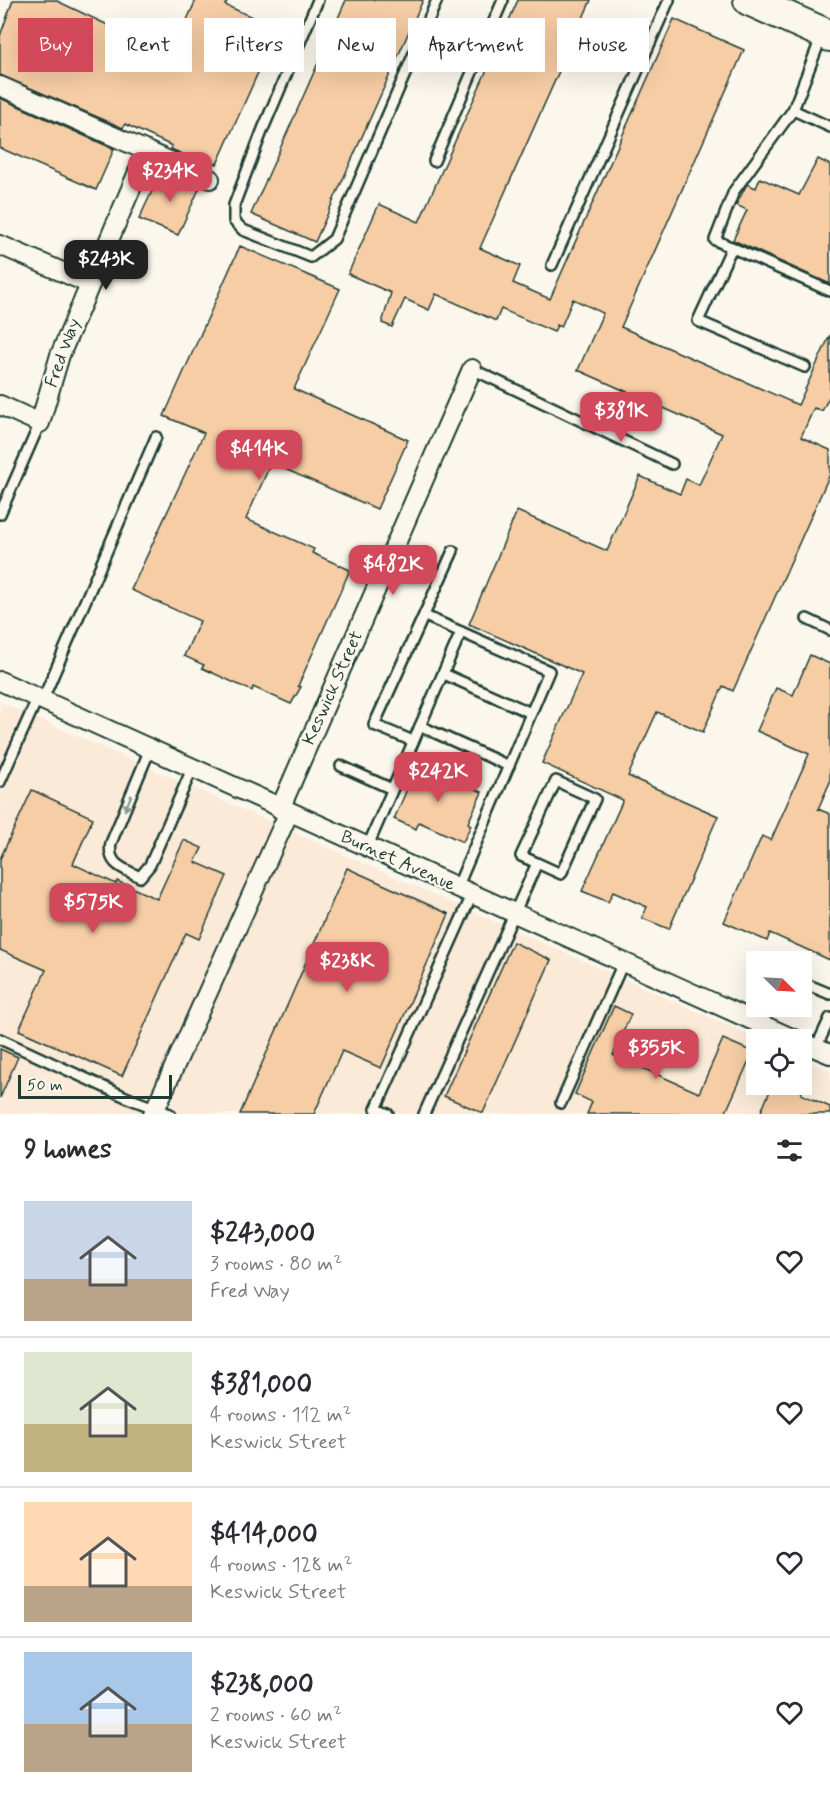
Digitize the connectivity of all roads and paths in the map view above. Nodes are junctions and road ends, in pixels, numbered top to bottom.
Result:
1 (318, 0) edge
2 (437, 0) edge
3 (503, 0) edge
4 (669, 0) edge
5 (749, 0) edge
6 (826, 34) edge
7 (0, 87) edge
8 (793, 110) junction
9 (830, 127) edge
10 (147, 151) junction
11 (434, 160) dead end
12 (210, 179) dead end
13 (0, 245) edge
14 (732, 248) junction
15 (552, 265) dead end
16 (90, 284) junction
17 (830, 291) edge
18 (805, 367) dead end
19 (472, 369) joint
20 (0, 405) edge
21 (40, 423) junction
22 (156, 437) dead end
23 (672, 464) dead end
24 (0, 514) edge
25 (453, 551) dead end
26 (425, 616) junction
27 (807, 619) dead end
28 (830, 630) edge
29 (461, 632) junction
30 (444, 674) junction
31 (0, 681) edge
32 (40, 698) junction
33 (531, 713) junction
34 (420, 726) junction
35 (413, 741) junction
36 (150, 749) junction
37 (341, 766) dead end
38 (509, 766) junction
39 (192, 769) junction
40 (0, 782) edge
41 (392, 789) junction
42 (285, 811) junction
43 (367, 848) junction
44 (537, 863) junction
45 (465, 891) junction
46 (514, 914) junction
47 (623, 963) junction
48 (812, 986) edge
49 (830, 994) edge
50 (830, 1018) edge
51 (775, 1029) edge
52 (0, 1039) edge
53 (816, 1048) edge
54 (561, 1103) dead end
55 (159, 1112) edge
56 (388, 1114) edge
57 (424, 1114) edge

1 - 2 lane
3 - 11 lane
4 - 15 lane
5 - 6 main road
6 - 8 lane
7 - 10 street
8 - 9 lane
8 - 14 lane
10 - 12 street
10 - 16 street, Fred Way
13 - 16 street
14 - 17 lane
14 - 18 lane
16 - 21 street, Fred Way
19 - 23 lane
19 - 42 street, Keswick Street
20 - 21 street
21 - 24 lane
22 - 32 lane
25 - 26 lane
26 - 29 lane
26 - 35 lane
27 - 28 lane
29 - 30 lane
29 - 33 lane
30 - 33 lane
30 - 34 lane
31 - 32 street, Burnet Avenue
32 - 36 street, Burnet Avenue
32 - 40 lane
33 - 38 lane
34 - 35 lane
34 - 38 lane
35 - 41 lane
36 - 39 street, Burnet Avenue
36 -> 39 lane
37 - 41 lane
38 - 45 lane
39 - 42 street, Burnet Avenue
41 - 43 lane
42 - 43 street, Burnet Avenue
42 - 55 street, Keswick Street
43 - 45 street, Burnet Avenue
44 - 44 lane
44 - 46 lane
45 - 46 street, Burnet Avenue
45 - 56 lane
46 - 47 street, Burnet Avenue
46 - 57 lane
47 - 51 street, Burnet Avenue
47 - 54 lane
48 - 49 lane
50 - 53 lane
52 - 55 lane

